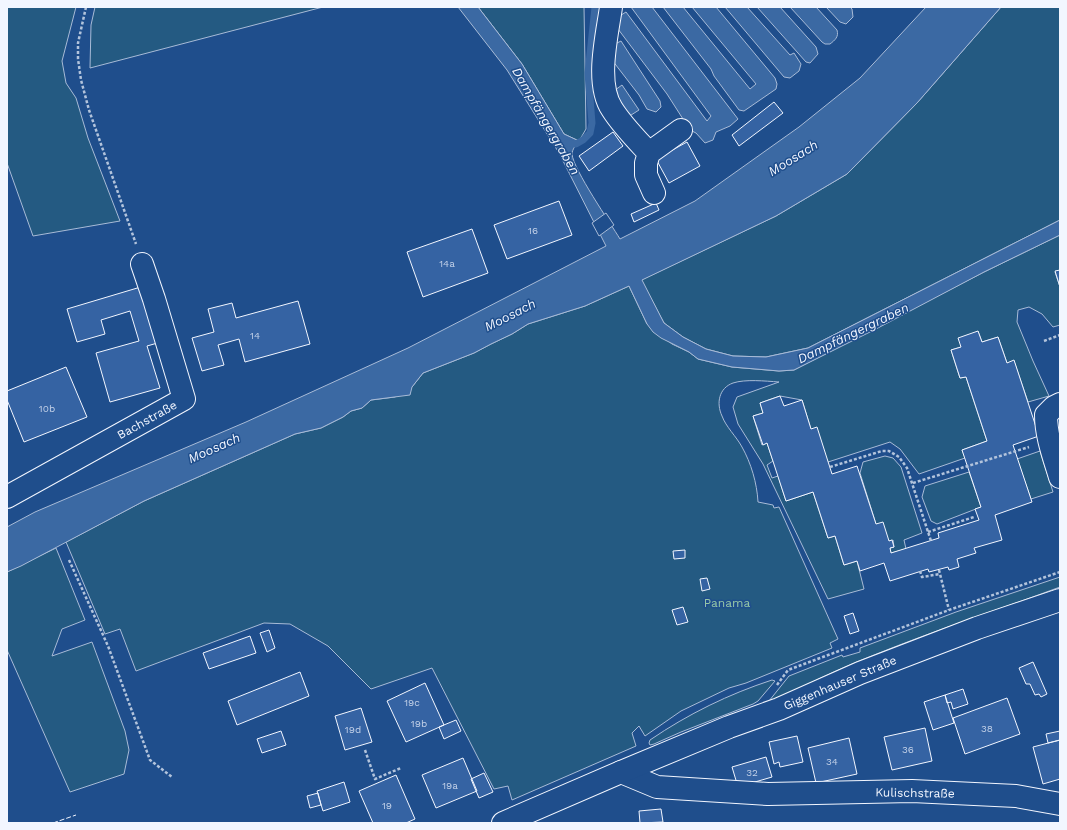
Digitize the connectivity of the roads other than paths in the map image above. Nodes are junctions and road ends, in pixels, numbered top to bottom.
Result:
1 (611, 7) edge
2 (681, 130) dead end
3 (649, 153) junction
4 (654, 193) dead end
5 (142, 264) road end
6 (1060, 404) edge
7 (1060, 477) edge
8 (7, 498) edge
9 (1060, 600) edge
10 (621, 772) junction
11 (1060, 804) edge
12 (503, 823) edge

1 - 3 street
2 - 3 street
3 - 4 street
5 - 8 street, Bachstraße
6 - 7 street
9 - 10 street, Giggenhauser Straße
10 - 11 street, Kulischstraße
10 - 12 street, Giggenhauser Straße

